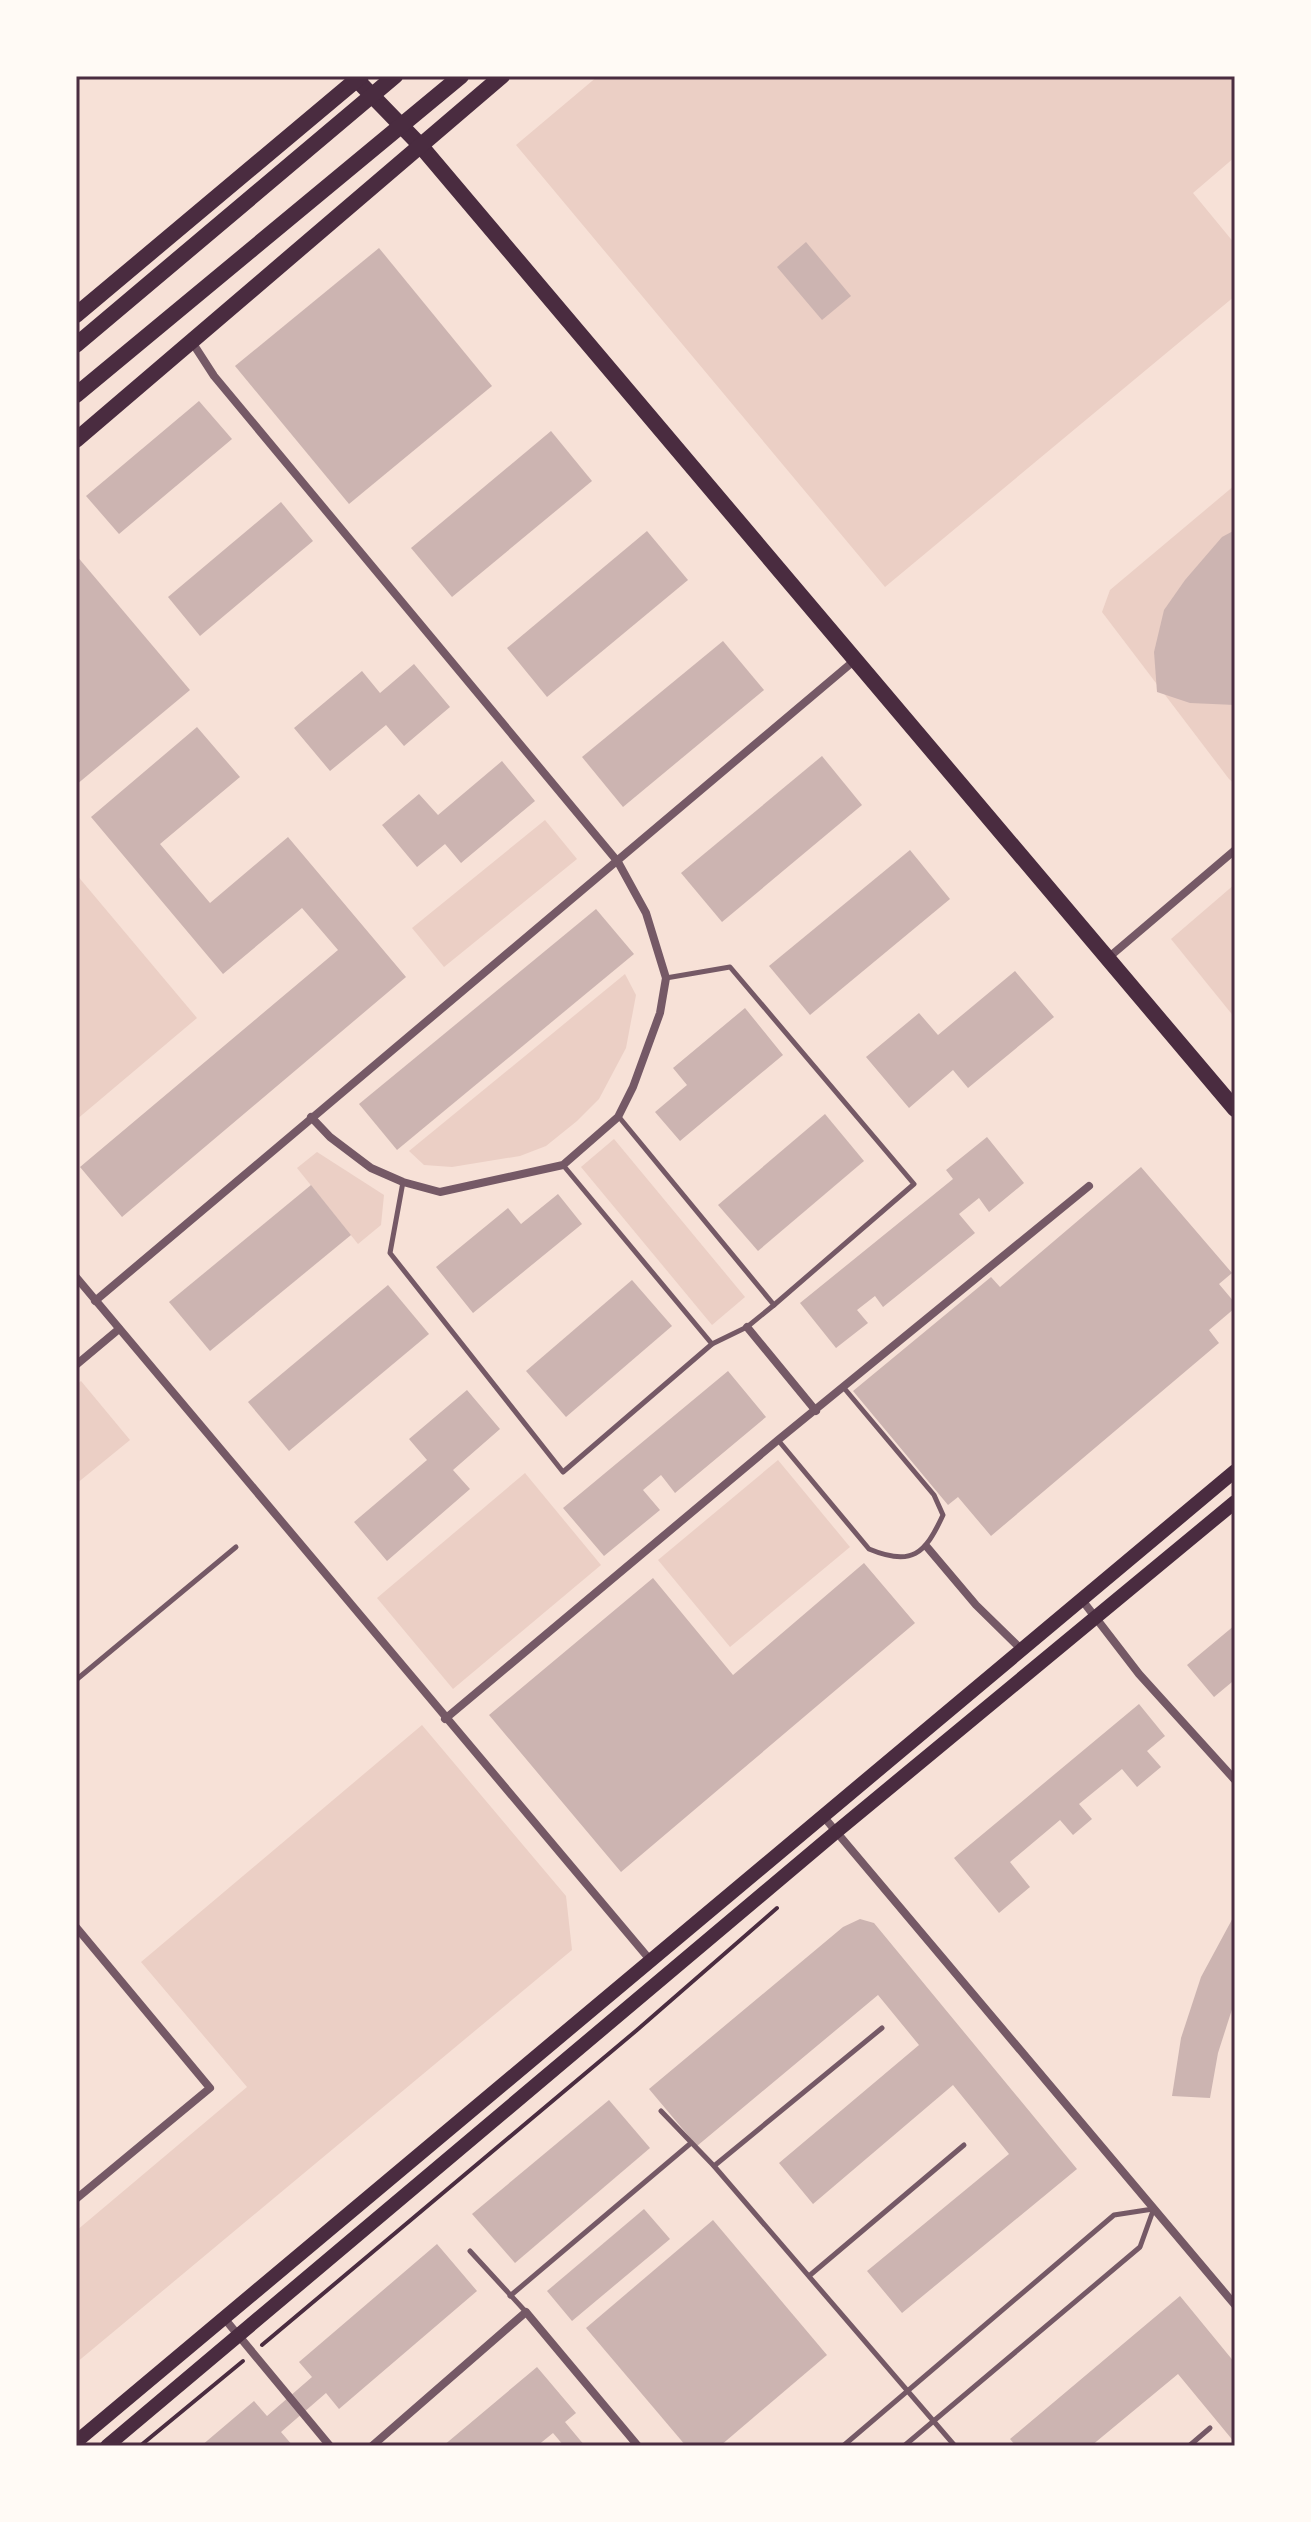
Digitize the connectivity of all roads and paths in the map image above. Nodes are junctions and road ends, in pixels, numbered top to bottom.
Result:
1 (395, 76) edge
2 (461, 76) edge
3 (502, 76) edge
4 (357, 77) edge
5 (420, 145) junction
6 (76, 315) edge
7 (192, 342) junction
8 (76, 345) edge
9 (76, 395) edge
10 (76, 440) edge
11 (855, 660) junction
12 (1235, 850) edge
13 (618, 862) junction
14 (1107, 958) junction
15 (666, 978) junction
16 (1235, 1109) edge
17 (311, 1117) junction
18 (618, 1117) junction
19 (563, 1165) junction
20 (403, 1182) junction
21 (1089, 1186) dead end
22 (76, 1277) edge
23 (95, 1301) junction
24 (774, 1305) junction
25 (747, 1327) junction
26 (119, 1329) junction
27 (712, 1344) junction
28 (76, 1365) edge
29 (844, 1388) junction
30 (816, 1411) junction
31 (778, 1440) junction
32 (1235, 1471) edge
33 (1235, 1502) edge
34 (236, 1547) dead end
35 (927, 1547) junction
36 (1082, 1600) junction
37 (1096, 1618) junction
38 (1022, 1650) junction
39 (76, 1680) edge
40 (445, 1719) junction
41 (1235, 1780) edge
42 (823, 1816) junction
43 (836, 1832) junction
44 (778, 1907) dead end
45 (76, 1927) edge
46 (651, 1961) junction
47 (882, 2028) dead end
48 (661, 2111) dead end
49 (691, 2143) junction
50 (964, 2145) dead end
51 (714, 2166) junction
52 (76, 2199) edge
53 (1154, 2208) junction
54 (470, 2251) dead end
55 (809, 2276) junction
56 (510, 2296) junction
57 (1235, 2305) edge
58 (526, 2312) junction
59 (224, 2318) junction
60 (238, 2336) junction
61 (252, 2353) junction
62 (908, 2391) junction
63 (934, 2421) junction
64 (1210, 2428) dead end
65 (76, 2442) edge
66 (107, 2446) edge
67 (140, 2446) edge
68 (330, 2446) edge
69 (372, 2446) edge
70 (638, 2446) edge
71 (843, 2446) edge
72 (904, 2446) edge
73 (955, 2446) edge
74 (1189, 2446) edge

1 - 8 main road
2 - 9 main road
3 - 5 main road
4 - 5 main road
4 - 6 main road
5 - 7 main road
5 - 11 main road
7 - 10 main road
7 - 13 street
11 - 13 street
11 - 14 main road
12 - 14 street
13 - 15 street
13 - 17 street
14 - 16 main road
15 - 18 street
15 - 24 lane
17 - 20 street
17 - 23 street
18 - 19 street
18 - 24 lane
19 - 20 street
19 - 27 lane
20 - 27 lane
21 - 29 street
22 - 23 street
23 - 26 street
24 - 25 lane
25 - 27 lane
25 - 30 street
26 - 28 street
26 - 40 street
29 - 30 street
29 - 35 lane
30 - 31 street
31 - 35 lane
31 - 40 street
32 - 36 main road
33 - 37 main road
34 - 39 lane
35 - 38 street
36 - 37 street
36 - 38 main road
37 - 41 street
37 - 43 main road
38 - 42 main road
40 - 46 street
42 - 43 street
42 - 46 main road
43 - 53 street
43 - 60 main road
44 - 61 path
45 - 52 street
46 - 59 main road
47 - 51 lane
48 - 49 lane
49 - 51 lane
49 - 56 lane
50 - 55 lane
51 - 55 lane
53 - 57 street
53 - 62 lane
53 - 63 lane
54 - 56 lane
55 - 62 lane
56 - 58 lane
58 - 69 street
58 - 70 street
59 - 60 street
59 - 65 main road
60 - 61 street
60 - 66 main road
61 - 67 path
61 - 68 street
62 - 63 lane
62 - 71 lane
63 - 72 lane
63 - 73 lane
64 - 74 lane

